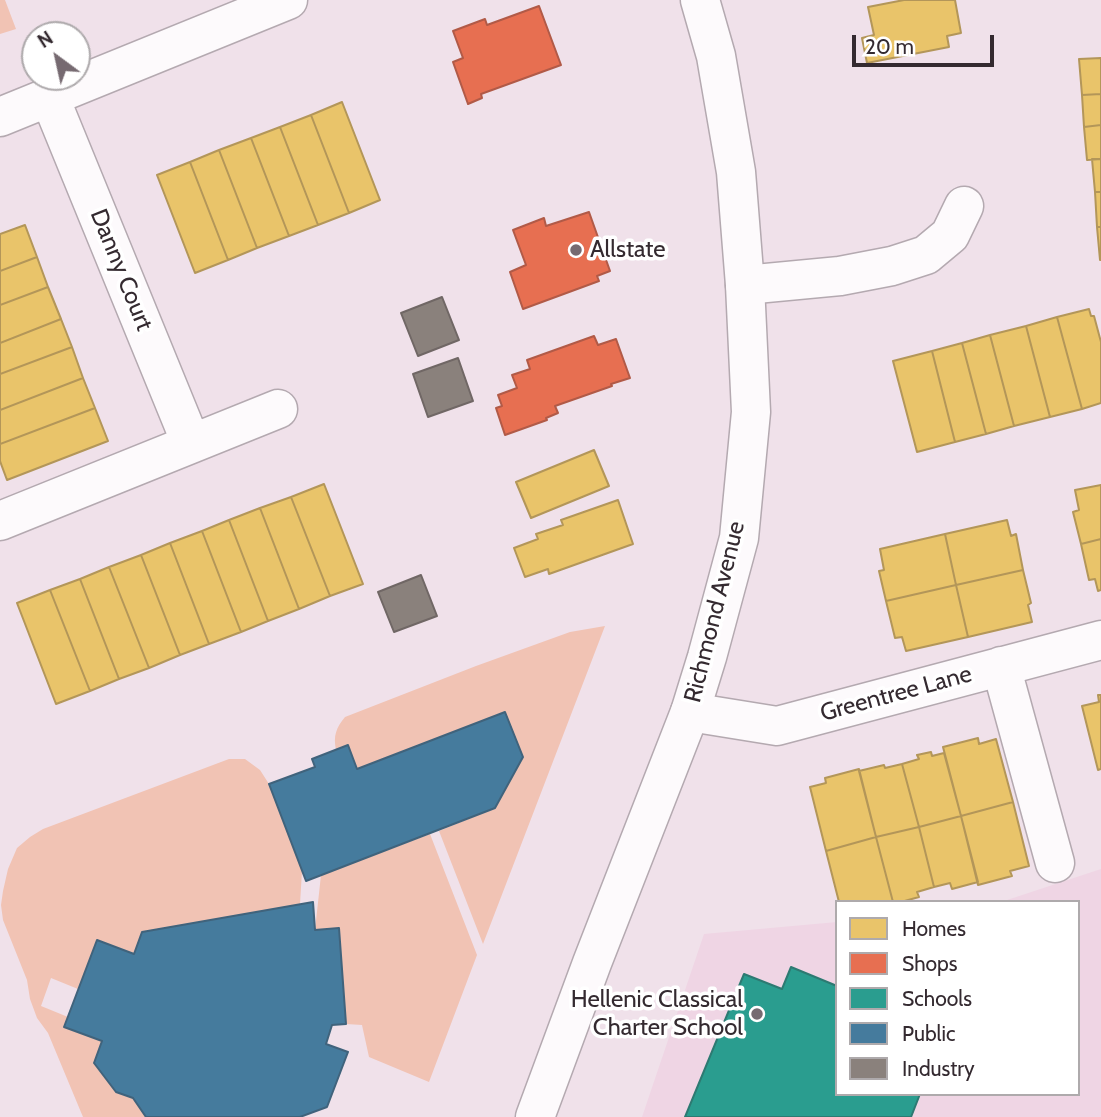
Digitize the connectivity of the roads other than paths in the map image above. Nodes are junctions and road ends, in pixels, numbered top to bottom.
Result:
1 (288, 0) edge
2 (701, 0) edge
3 (50, 97) junction
4 (0, 117) edge
5 (964, 206) dead end
6 (745, 285) junction
7 (278, 409) dead end
8 (191, 443) junction
9 (0, 521) edge
10 (1101, 640) edge
11 (1001, 666) junction
12 (690, 712) junction
13 (1055, 863) dead end
14 (535, 1117) edge

1 - 3 street
2 - 6 street, Richmond Avenue
3 - 4 street
3 - 8 street, Danny Court
5 - 6 street
6 - 12 street, Richmond Avenue
7 - 8 street
8 - 9 street
10 - 11 street, Greentree Lane
11 - 12 street, Greentree Lane
11 - 13 street
12 - 14 street, Richmond Avenue

